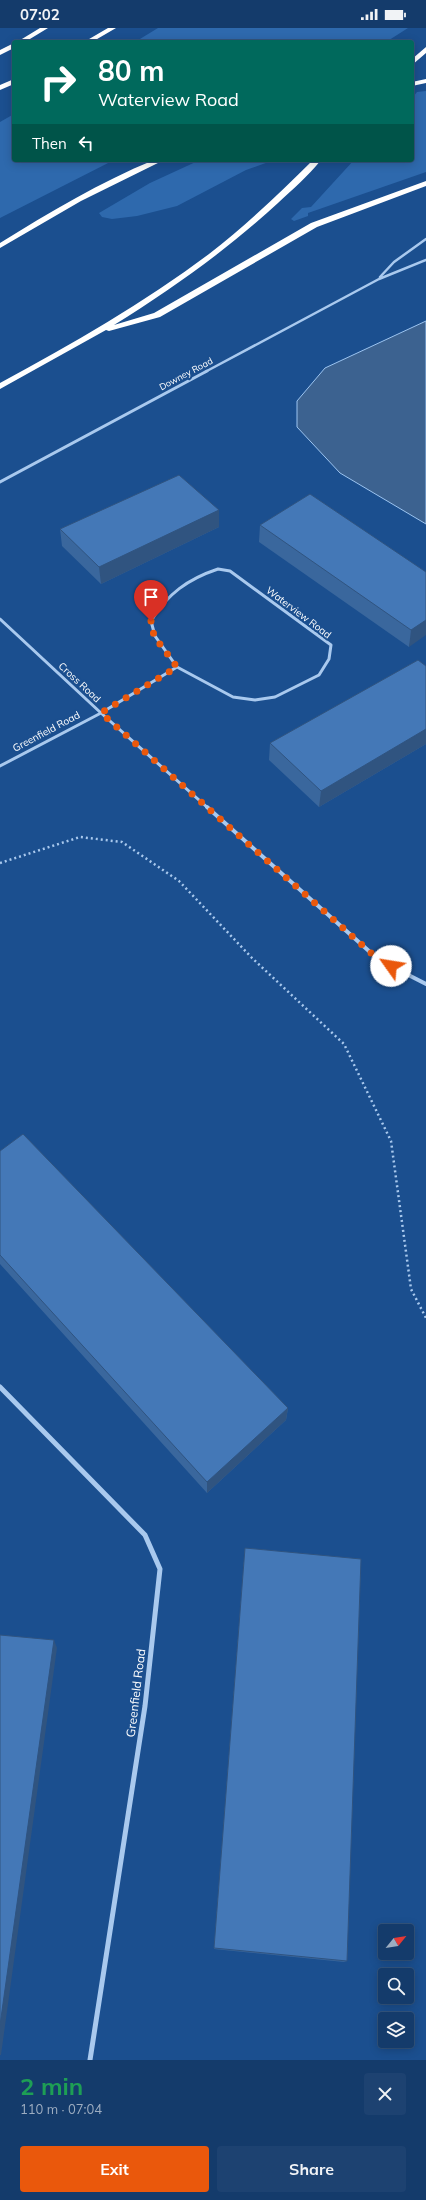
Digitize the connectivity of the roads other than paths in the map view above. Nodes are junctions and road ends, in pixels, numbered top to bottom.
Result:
1 (45, 28) edge
2 (113, 28) edge
3 (24, 40) edge
4 (91, 40) edge
5 (12, 46) edge
6 (426, 49) edge
7 (0, 53) edge
8 (414, 61) edge
9 (426, 81) edge
10 (12, 82) edge
11 (414, 84) edge
12 (0, 88) edge
13 (156, 162) edge
14 (315, 162) edge
15 (426, 183) edge
16 (426, 239) edge
17 (0, 246) edge
18 (426, 260) edge
19 (379, 279) junction
20 (95, 333) junction
21 (0, 386) edge
22 (0, 482) edge
23 (0, 618) edge
24 (177, 667) junction
25 (101, 713) junction
26 (0, 766) edge
27 (426, 984) edge
28 (0, 1387) edge
29 (90, 2060) edge

1 - 3 highway
2 - 4 highway
5 - 7 highway
6 - 8 highway
9 - 11 highway
10 - 12 highway
13 - 17 highway
14 - 20 highway
15 - 20 highway
16 - 19 street, Downey Road
18 - 19 street, Downey Road
19 - 22 street, Downey Road
20 - 21 highway
23 - 25 street, Cross Road
24 - 24 street, Waterview Road
24 - 25 street
25 - 26 street, Greenfield Road
25 - 27 street, Cross Road
28 - 29 street, Greenfield Road

